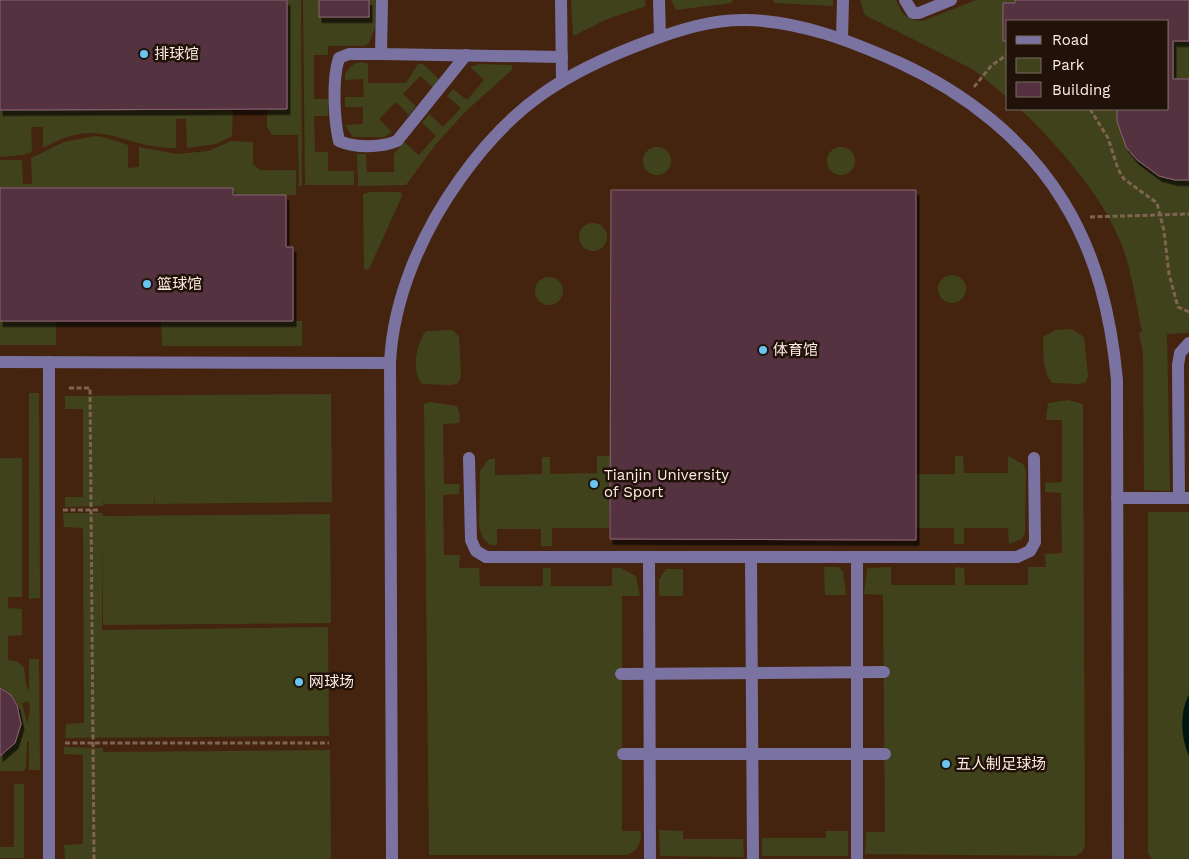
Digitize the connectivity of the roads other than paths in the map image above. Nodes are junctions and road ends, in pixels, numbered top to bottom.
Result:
1 (382, 0) edge
2 (562, 0) edge
3 (659, 0) edge
4 (843, 0) edge
5 (905, 0) edge
6 (952, 0) edge
7 (660, 37) junction
8 (842, 39) junction
9 (381, 54) junction
10 (466, 55) junction
11 (562, 57) junction
12 (562, 80) junction
13 (1189, 343) edge
14 (0, 362) edge
15 (50, 362) junction
16 (390, 364) junction
17 (469, 458) dead end
18 (1034, 458) dead end
19 (1117, 498) junction
20 (1184, 498) edge
21 (650, 556) junction
22 (751, 556) junction
23 (856, 556) junction
24 (857, 672) junction
25 (884, 672) dead end
26 (650, 673) junction
27 (752, 673) junction
28 (621, 674) dead end
29 (624, 754) dead end
30 (650, 754) junction
31 (753, 754) junction
32 (857, 754) junction
33 (884, 754) dead end
34 (50, 859) edge
35 (392, 859) edge
36 (650, 859) edge
37 (753, 859) edge
38 (858, 859) edge
39 (1118, 859) edge

1 - 9 lane
2 - 11 lane
3 - 7 lane
4 - 8 lane
5 - 6 lane
7 - 8 lane
7 - 12 lane
8 - 19 lane
9 - 10 lane
9 - 10 lane
10 - 11 lane
11 - 12 lane
12 - 16 lane
13 - 20 lane
14 - 15 lane
15 - 16 lane
15 - 34 lane
16 - 35 lane
17 - 21 lane
18 - 23 lane
19 - 20 lane
19 - 39 lane
21 - 22 lane
21 - 26 lane
22 - 23 lane
22 - 27 lane
23 - 24 lane
24 - 25 lane
24 - 27 lane
24 - 32 lane
26 - 27 lane
26 - 28 lane
26 - 30 lane
27 - 31 lane
29 - 30 lane
30 - 31 lane
30 - 36 lane
31 - 32 lane
31 - 37 lane
32 - 33 lane
32 - 38 lane

